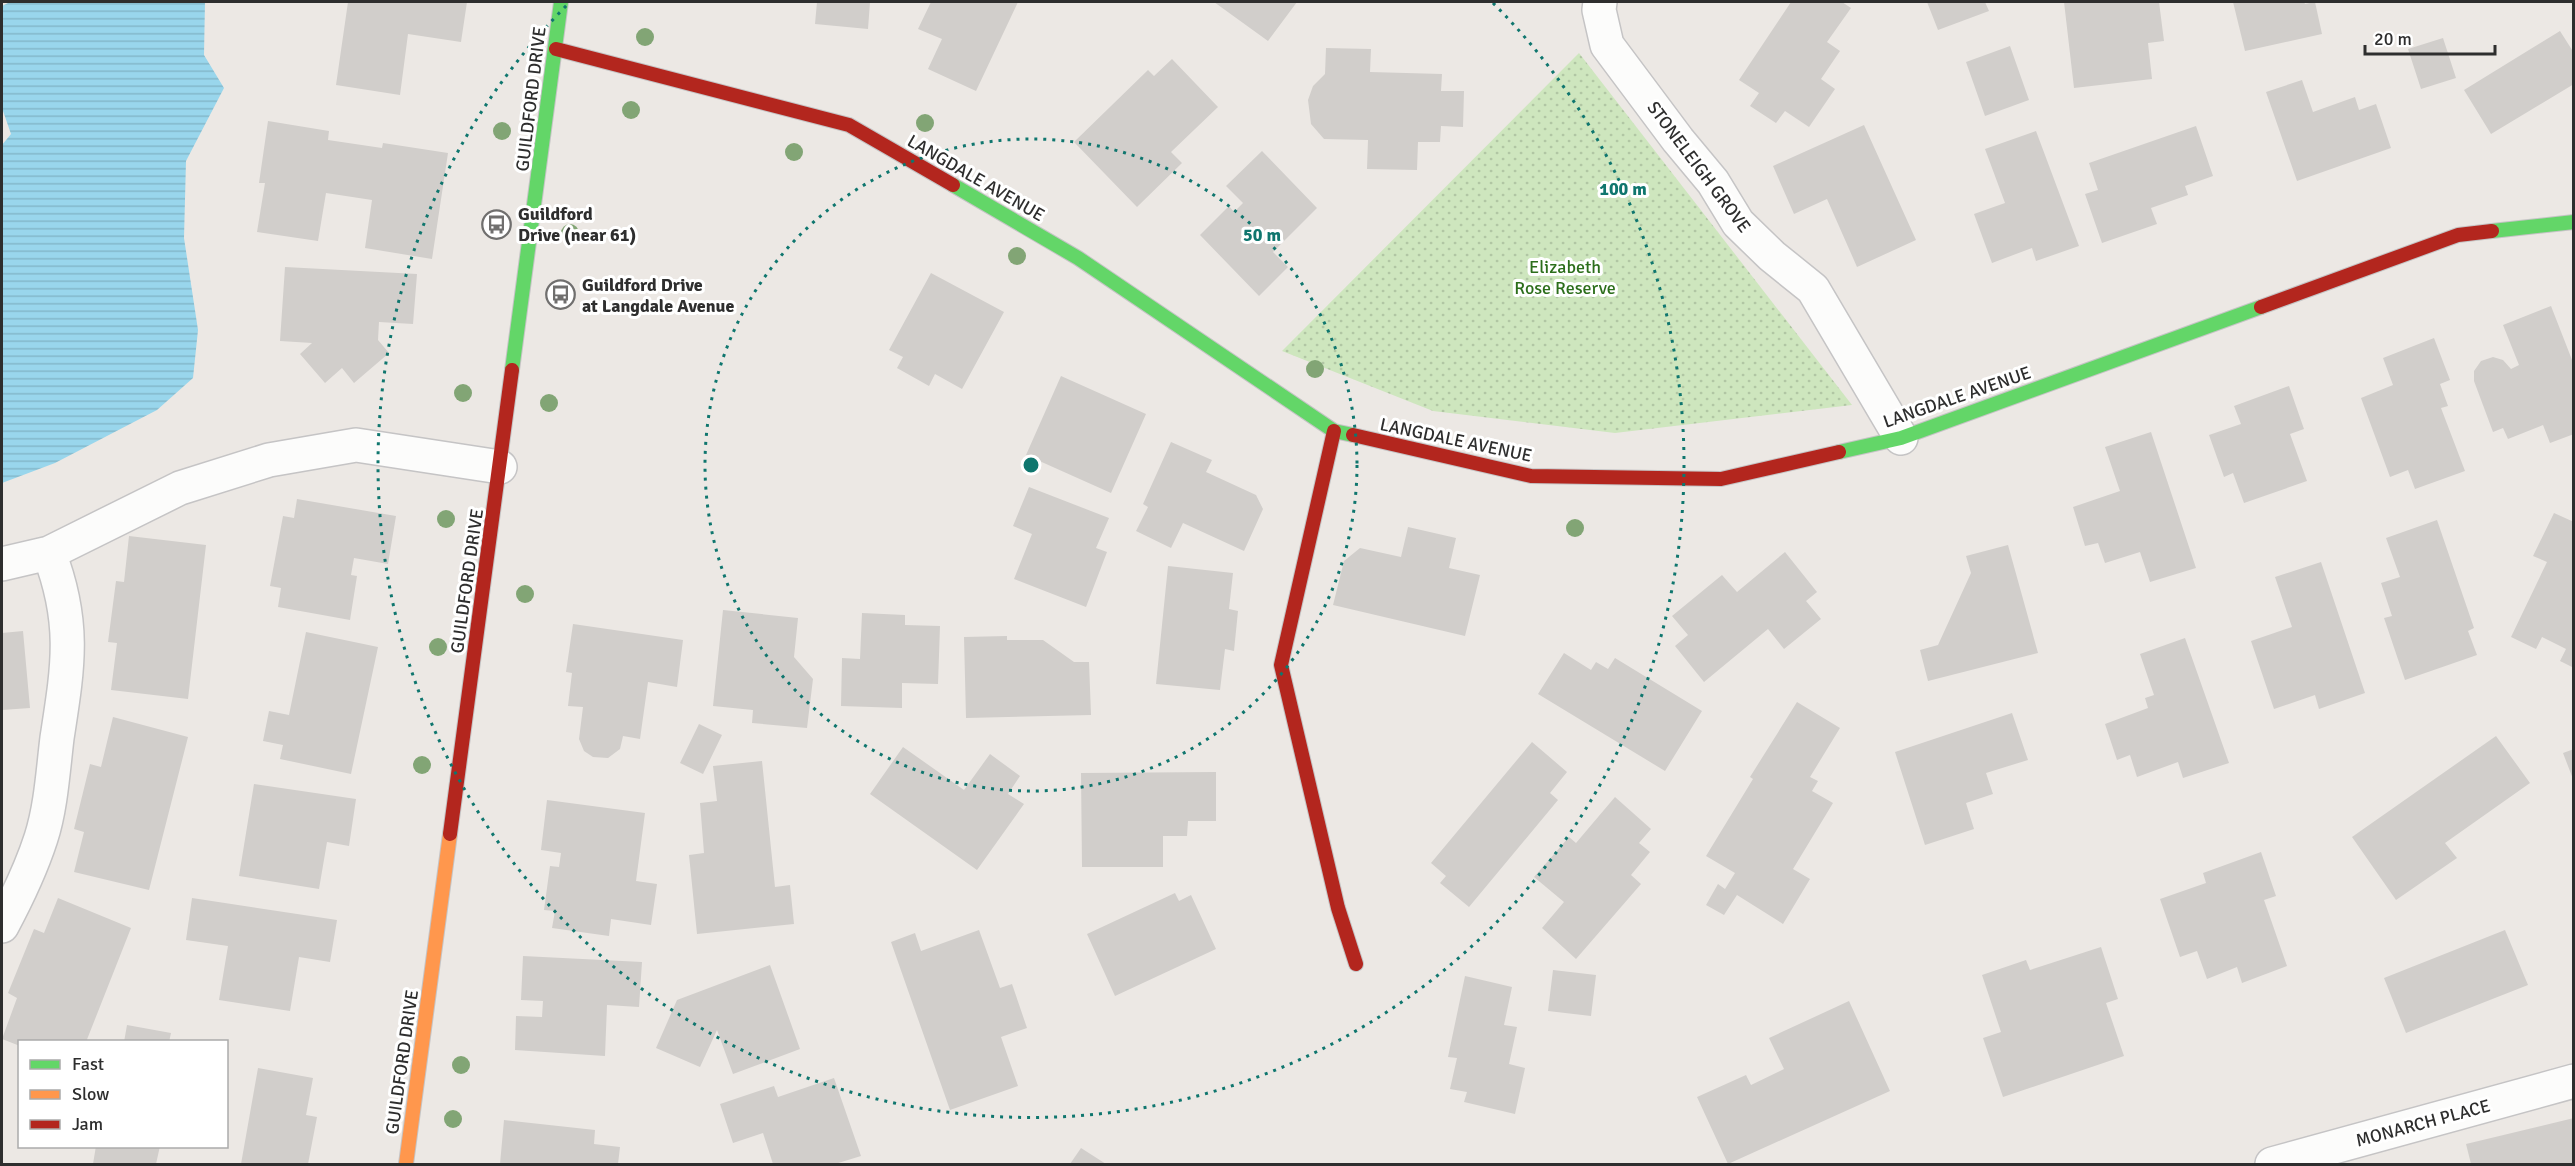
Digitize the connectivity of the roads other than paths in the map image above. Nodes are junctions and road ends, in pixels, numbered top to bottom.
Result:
1 (561, 2) edge
2 (1600, 2) edge
3 (556, 49) junction
4 (2574, 222) edge
5 (1334, 431) junction
6 (1901, 438) junction
7 (500, 467) junction
8 (49, 553) junction
9 (2, 564) edge
10 (2, 926) edge
11 (1356, 964) dead end
12 (2574, 1081) edge
13 (406, 1164) edge
14 (2272, 1164) edge

1 - 3 street, GUILDFORD DRIVE
2 - 6 street, STONELEIGH GROVE
3 - 5 street, LANGDALE AVENUE
3 - 7 street, GUILDFORD DRIVE
4 - 6 street, LANGDALE AVENUE
5 - 6 street, LANGDALE AVENUE
5 - 11 street
7 - 8 street
7 - 13 street, GUILDFORD DRIVE
8 - 9 street
8 - 10 street
12 - 14 street, MONARCH PLACE

